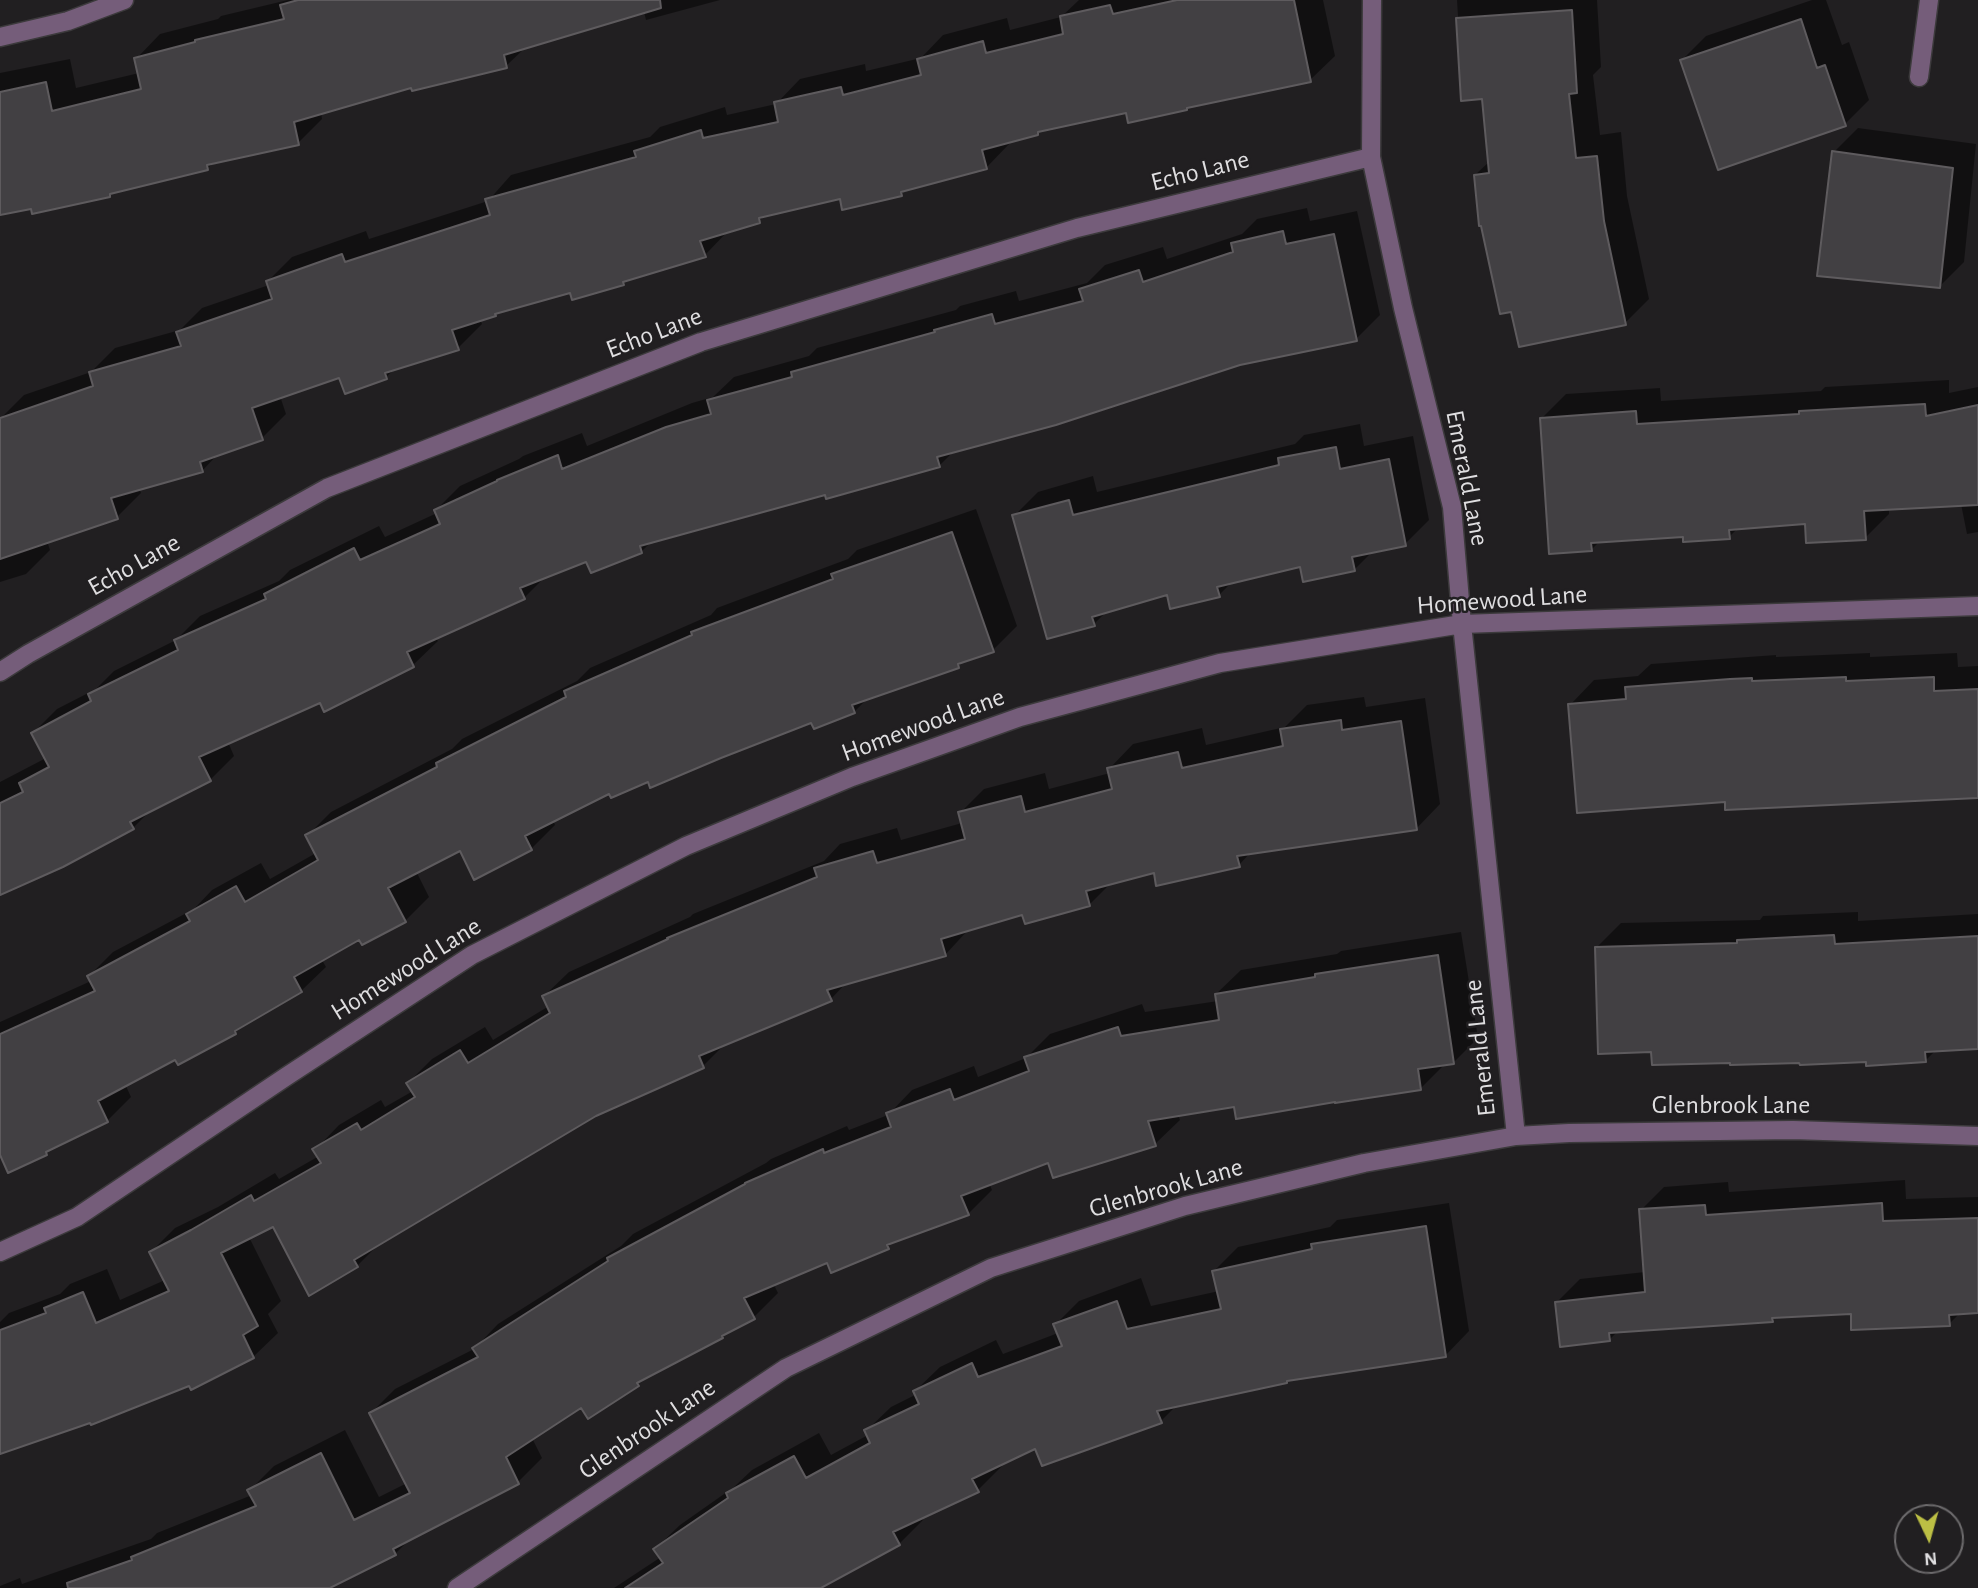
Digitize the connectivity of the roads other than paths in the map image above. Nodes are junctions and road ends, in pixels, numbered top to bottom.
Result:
1 (124, 0) edge
2 (1372, 0) edge
3 (1929, 0) edge
4 (0, 37) edge
5 (1919, 77) dead end
6 (1371, 156) junction
7 (1978, 606) edge
8 (1462, 624) junction
9 (0, 673) edge
10 (1516, 1136) junction
11 (1978, 1136) edge
12 (0, 1252) edge
13 (457, 1588) edge

1 - 4 street
2 - 6 street, Emerald Lane
3 - 5 street
6 - 8 street, Emerald Lane
6 - 9 street, Echo Lane
7 - 8 street, Homewood Lane
8 - 10 street, Emerald Lane
8 - 12 street, Homewood Lane
10 - 11 street, Glenbrook Lane
10 - 13 street, Glenbrook Lane

